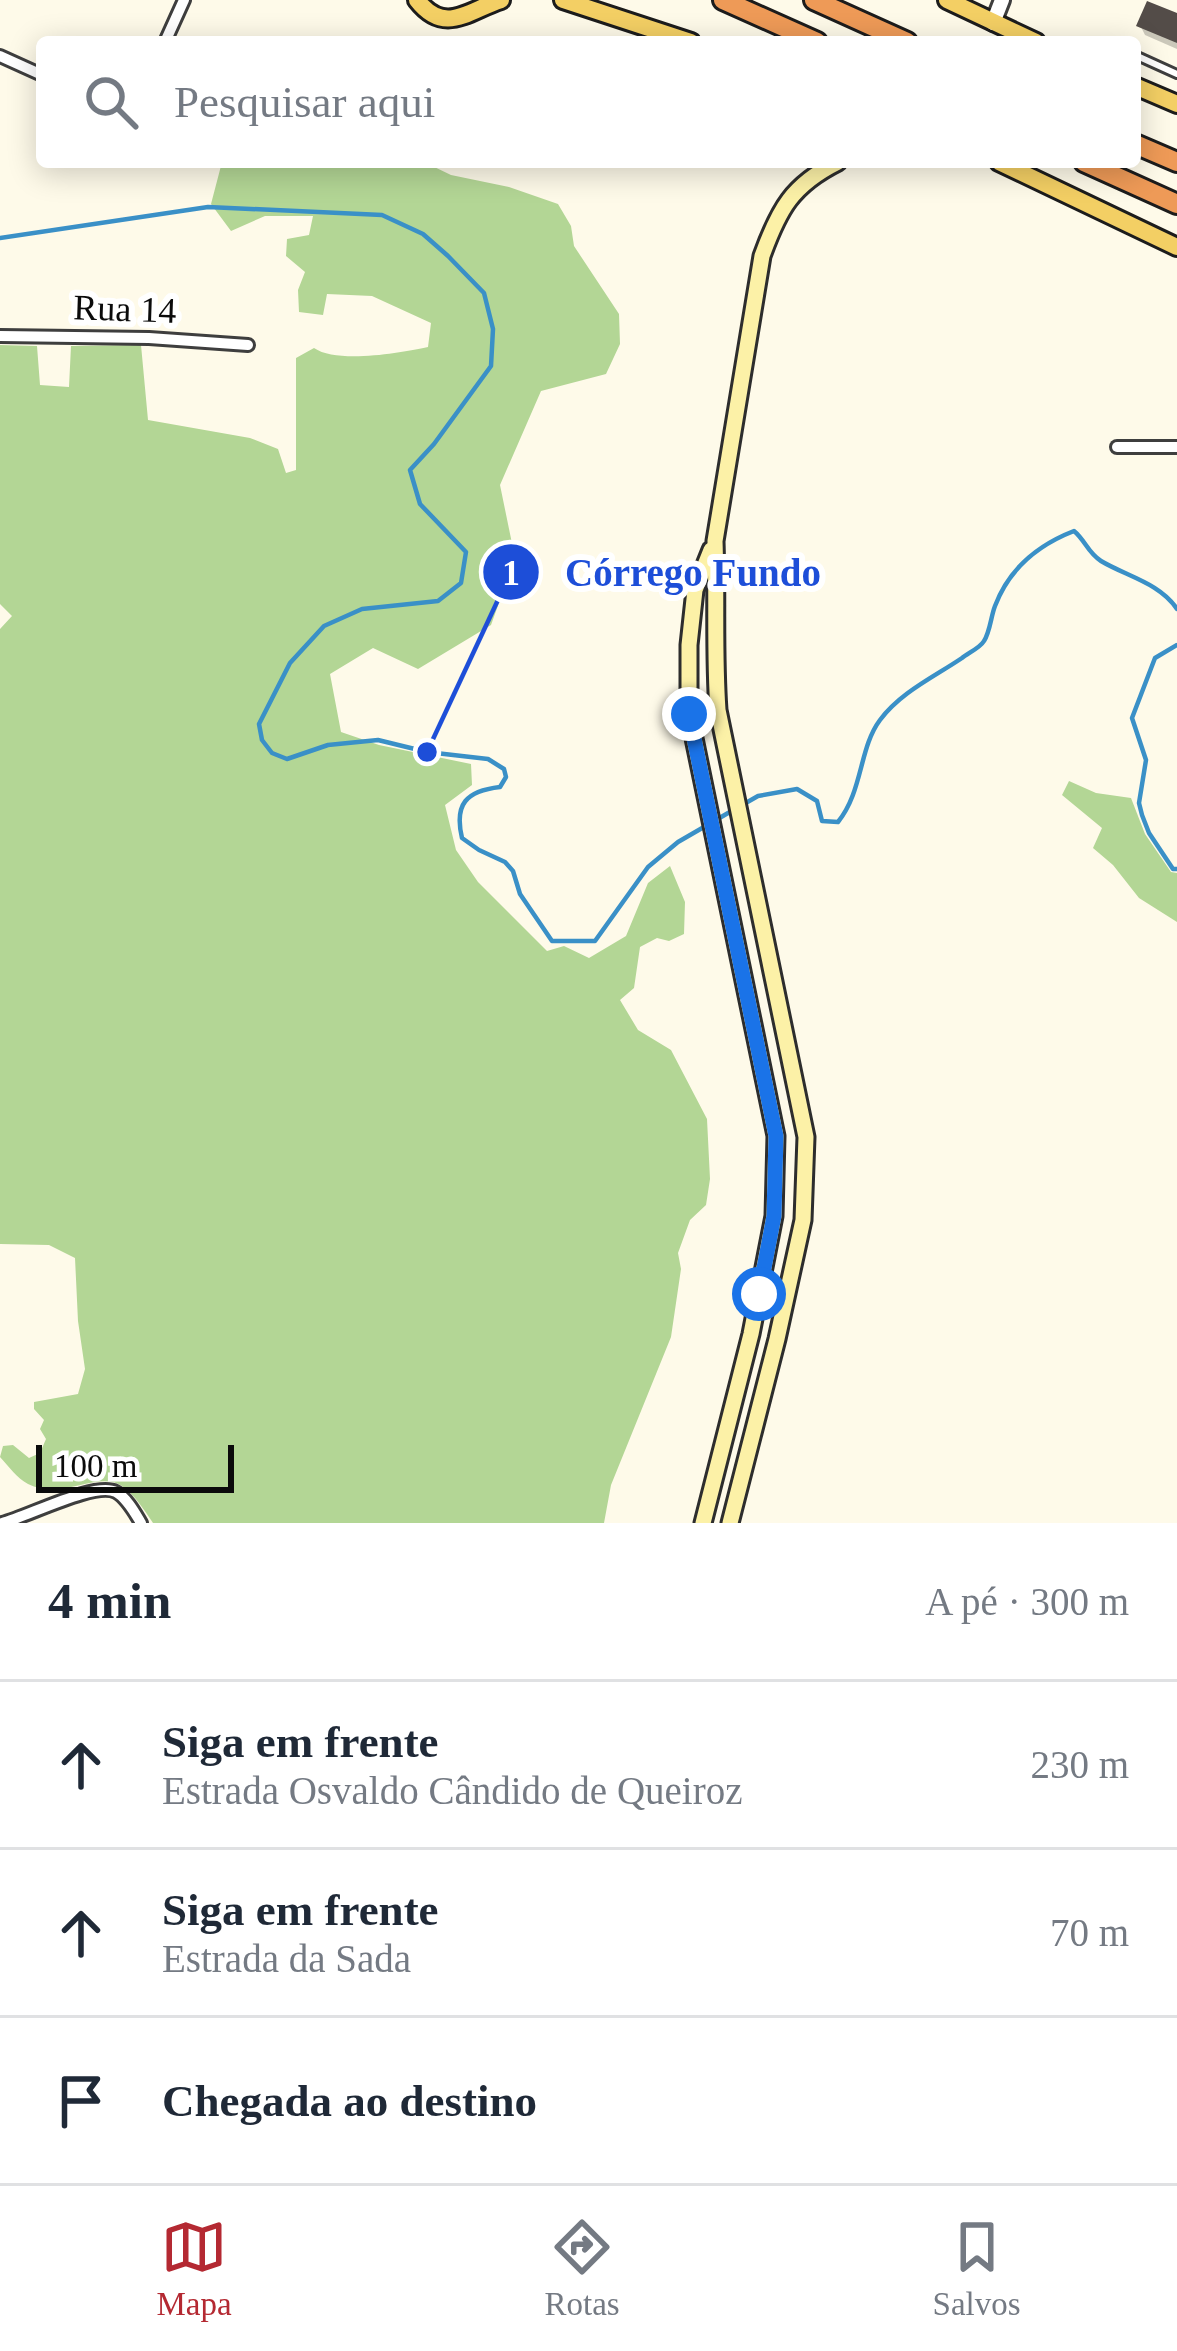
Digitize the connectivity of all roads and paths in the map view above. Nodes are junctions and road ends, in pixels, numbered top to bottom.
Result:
1 (184, 0) edge
2 (417, 0) edge
3 (501, 0) edge
4 (563, 0) edge
5 (723, 0) edge
6 (814, 0) edge
7 (946, 0) edge
8 (1002, 0) edge
9 (478, 6) edge
10 (993, 23) junction
11 (168, 36) edge
12 (673, 36) edge
13 (804, 36) edge
14 (894, 36) edge
15 (1022, 36) edge
16 (0, 56) edge
17 (1141, 59) edge
18 (36, 72) edge
19 (1177, 74) edge
20 (1141, 89) edge
21 (1177, 104) edge
22 (1141, 147) edge
23 (1177, 162) edge
24 (817, 168) edge
25 (1012, 168) edge
26 (1097, 168) edge
27 (1177, 204) edge
28 (1177, 247) edge
29 (0, 336) edge
30 (248, 345) dead end
31 (1117, 447) dead end
32 (1177, 447) edge
33 (715, 542) junction
34 (2, 1523) edge
35 (142, 1523) edge
36 (704, 1523) edge
37 (730, 1523) edge

1 - 11 street
2 - 9 main road
3 - 9 main road
4 - 12 main road
5 - 13 highway
6 - 14 highway
7 - 10 main road
8 - 10 street
10 - 15 main road
16 - 18 street
17 - 19 lane
20 - 21 main road
22 - 23 highway
24 - 33 main road
25 - 28 main road
26 - 27 highway
29 - 30 street, Rua 14
31 - 32 street
33 - 36 main road
33 - 37 main road
34 - 35 street

